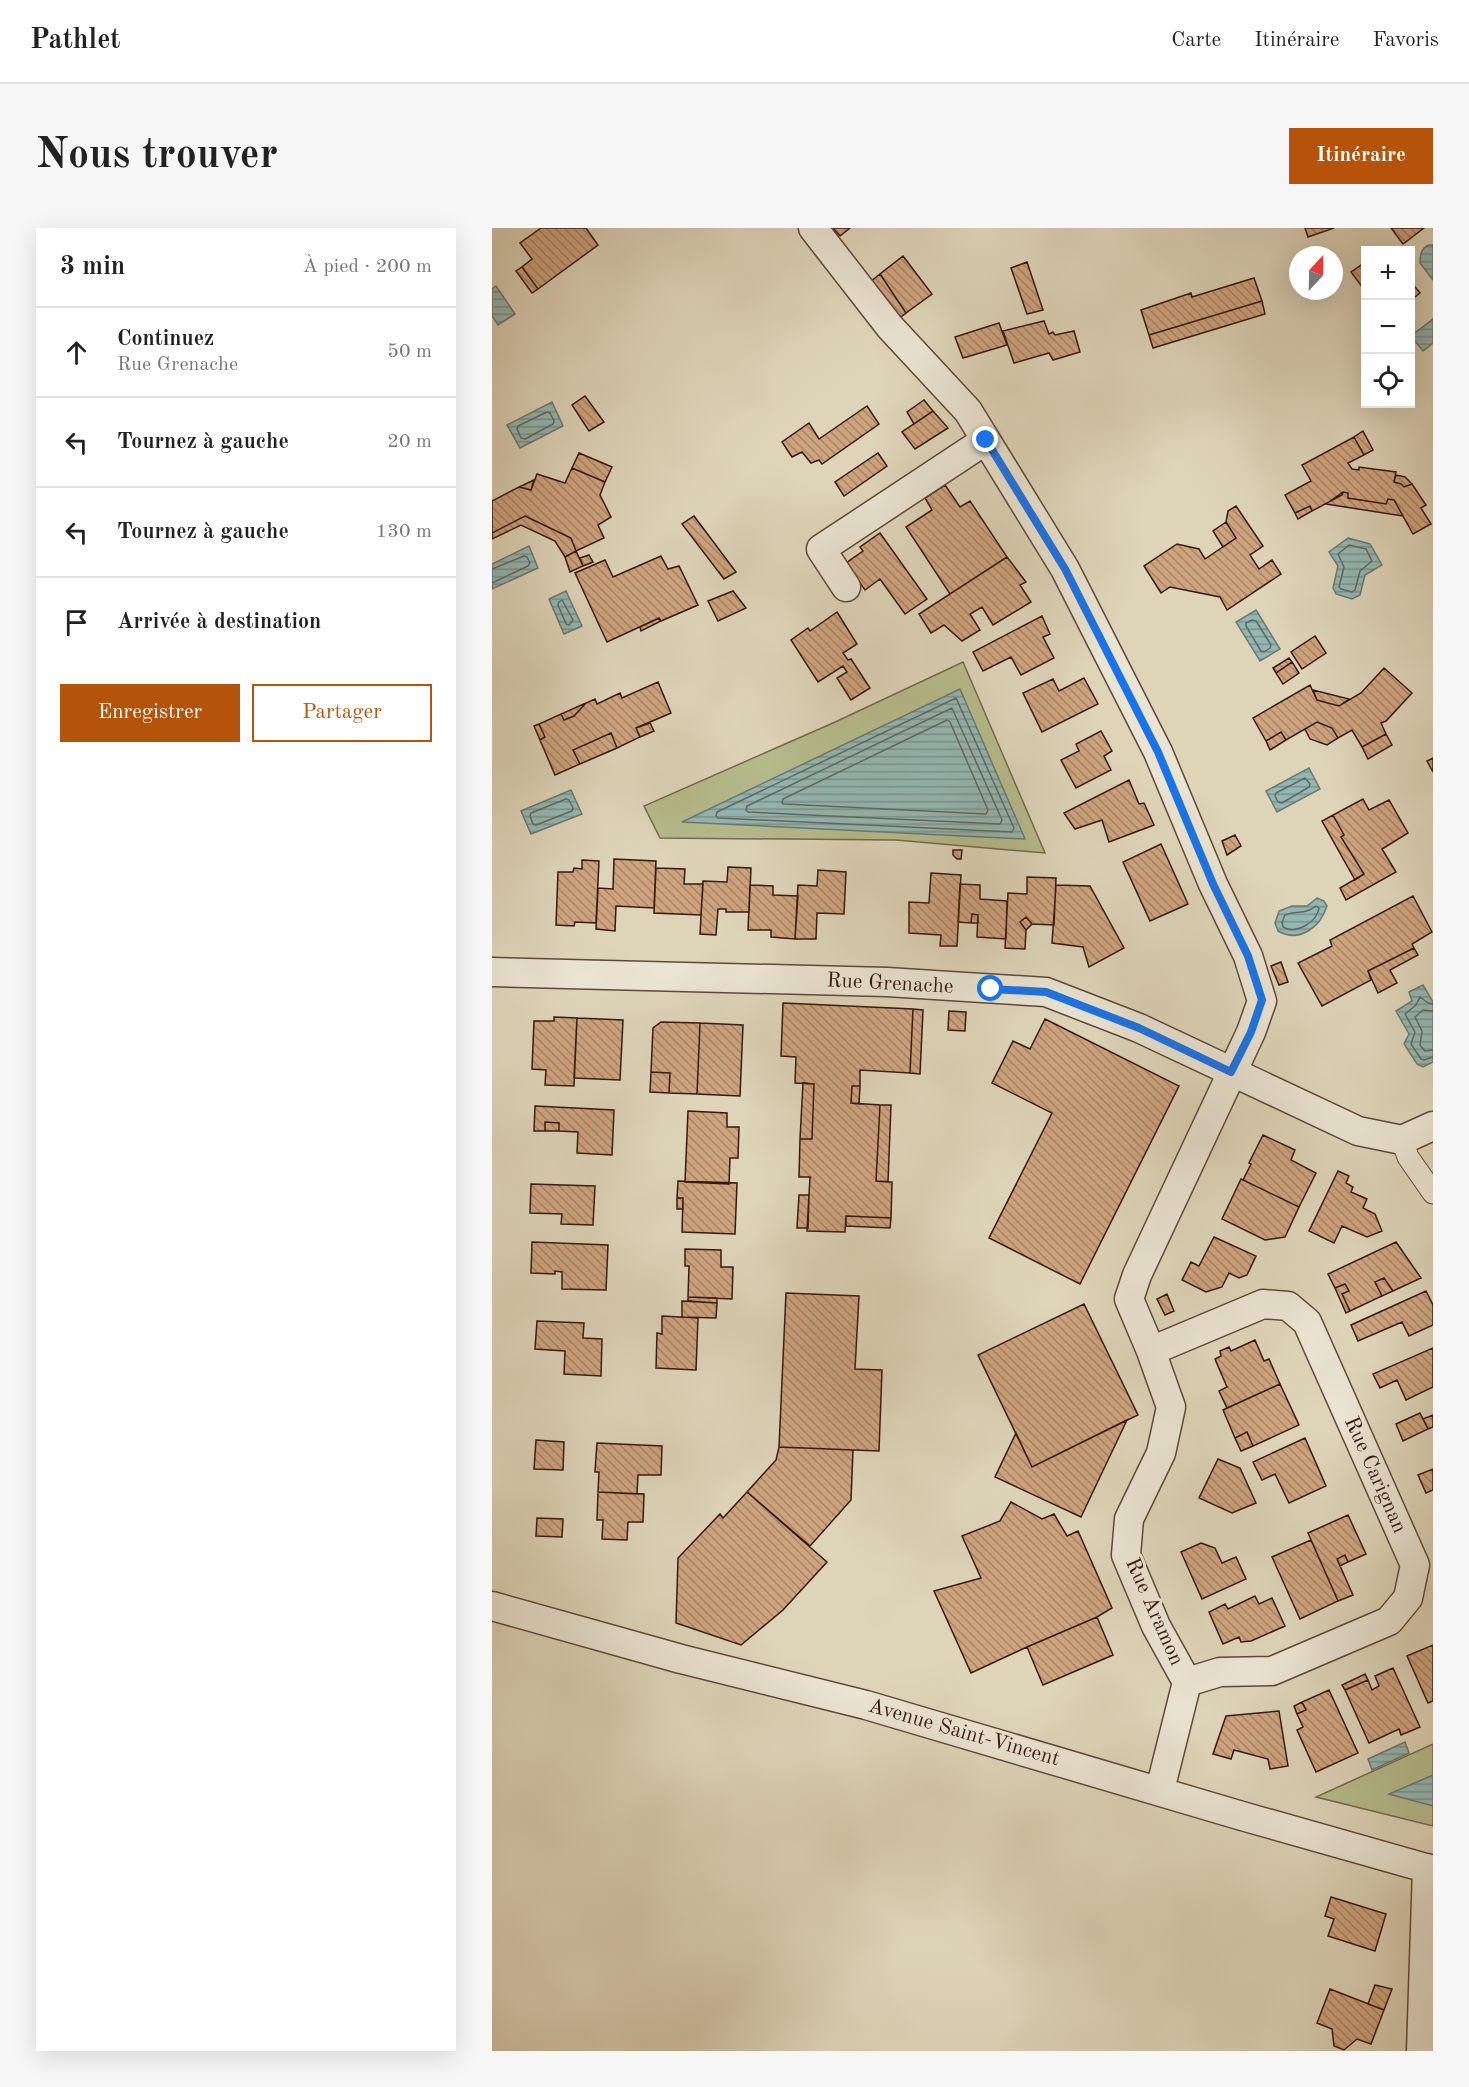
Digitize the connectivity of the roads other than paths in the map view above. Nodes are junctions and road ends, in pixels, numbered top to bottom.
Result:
1 (813, 228) edge
2 (986, 440) junction
3 (846, 587) dead end
4 (492, 972) edge
5 (1231, 1072) junction
6 (1433, 1126) edge
7 (1402, 1140) junction
8 (1433, 1193) edge
9 (1151, 1351) junction
10 (492, 1606) edge
11 (1187, 1682) junction
12 (1160, 1790) junction
13 (1430, 1869) edge
14 (1421, 2051) edge

1 - 2 street, Rue Aramon
2 - 3 street
2 - 5 street, Rue Aramon
4 - 5 street, Rue Grenache
5 - 7 street, Rue Grenache
5 - 9 street, Rue Aramon
6 - 7 street
7 - 8 street
9 - 11 street, Rue Aramon
9 - 11 street, Rue Carignan
10 - 12 street, Avenue Saint-Vincent
11 - 12 street, Rue Aramon
12 - 13 street, Avenue Saint-Vincent
13 - 14 street

